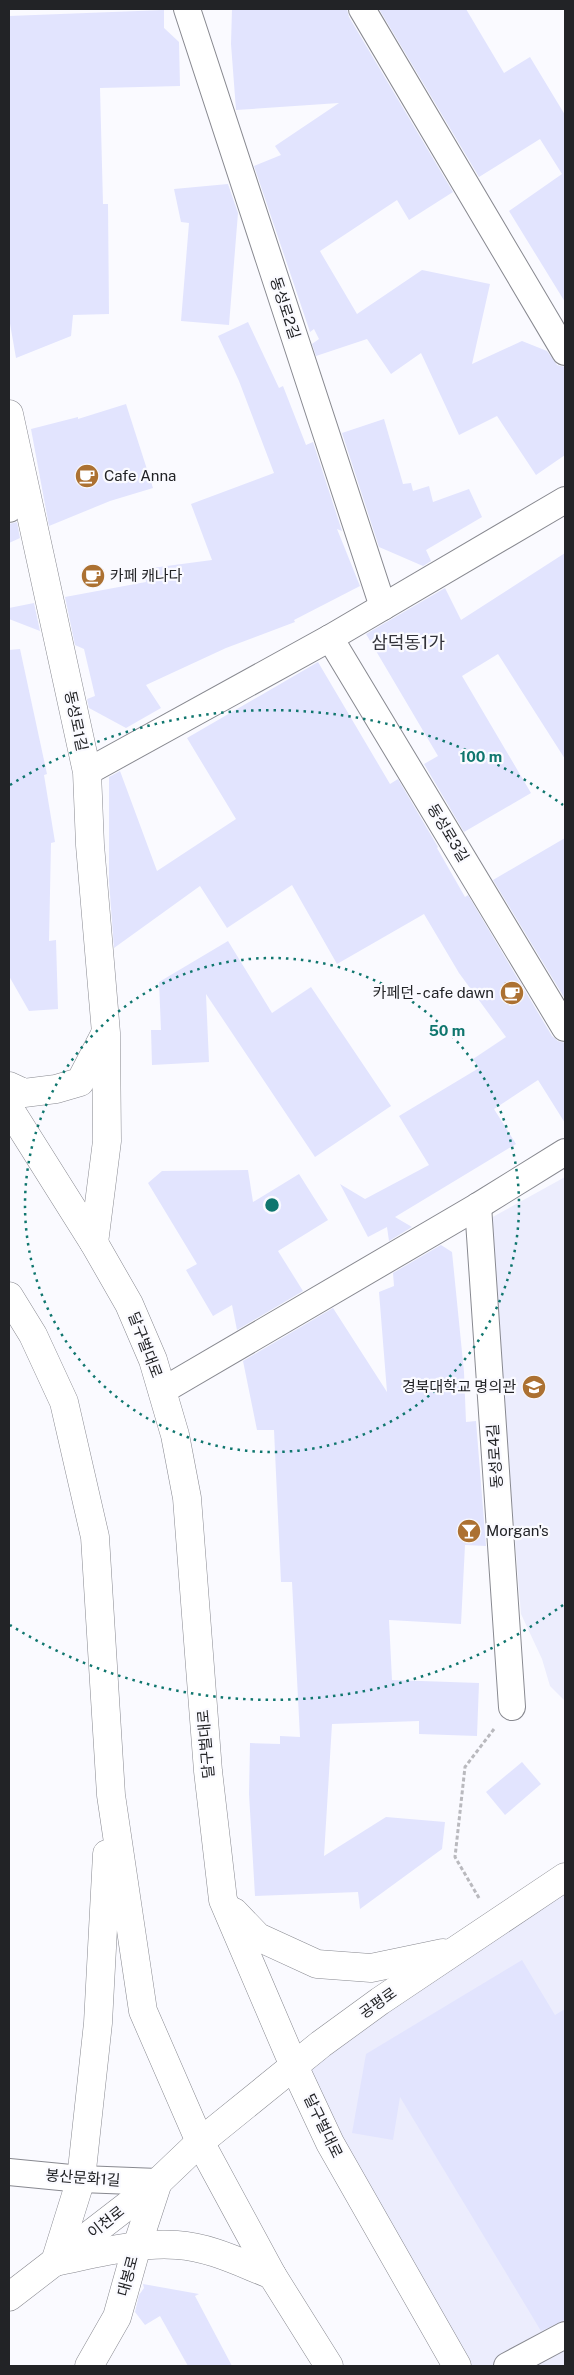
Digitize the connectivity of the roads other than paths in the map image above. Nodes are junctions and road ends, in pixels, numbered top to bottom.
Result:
1 (187, 9) edge
2 (362, 9) edge
3 (565, 352) edge
4 (9, 414) edge
5 (24, 484) junction
6 (565, 500) edge
7 (9, 508) edge
8 (383, 607) junction
9 (330, 638) junction
10 (87, 772) junction
11 (565, 1028) edge
12 (106, 1033) junction
13 (9, 1086) edge
14 (9, 1108) edge
15 (565, 1152) edge
16 (478, 1206) junction
17 (94, 1243) junction
18 (9, 1296) edge
19 (162, 1391) junction
20 (512, 1707) road end
21 (111, 1795) junction
22 (565, 1877) edge
23 (223, 1900) junction
24 (457, 1951) junction
25 (294, 2066) junction
26 (200, 2142) junction
27 (9, 2172) edge
28 (82, 2179) junction
29 (158, 2182) junction
30 (137, 2246) junction
31 (55, 2262) junction
32 (272, 2275) junction
33 (9, 2297) edge
34 (565, 2335) edge
35 (90, 2366) edge
36 (329, 2366) edge
37 (456, 2366) edge
38 (507, 2366) edge

1 - 8 street, 동성로2길
2 - 3 street
4 - 5 main road, 동성로1길
5 - 7 street
5 - 10 main road, 동성로1길
6 - 8 street
8 - 9 street
9 - 10 street
9 - 11 street, 동성로3길
10 - 12 main road, 동성로1길
12 - 13 main road
12 - 17 main road, 동성로1길
14 - 17 main road, 달구벌대로
15 - 16 street
16 - 19 street
16 - 20 street, 동성로4길
17 - 19 main road, 달구벌대로
18 - 21 main road
19 - 23 main road, 달구벌대로
21 - 26 main road
21 - 28 main road
22 - 24 main road, 공평로
23 - 24 main road
23 - 25 main road, 달구벌대로
24 - 25 main road, 공평로
25 - 26 main road, 공평로
25 - 37 main road, 달구벌대로
26 - 29 main road, 이천로
26 - 32 main road
27 - 28 street, 봉산문화1길
28 - 29 street, 봉산문화1길
28 - 31 main road
29 - 30 main road, 대봉로
29 - 31 main road, 이천로
30 - 31 main road
30 - 32 main road
30 - 35 main road, 대봉로
31 - 33 main road, 이천로
32 - 36 main road
34 - 38 street

